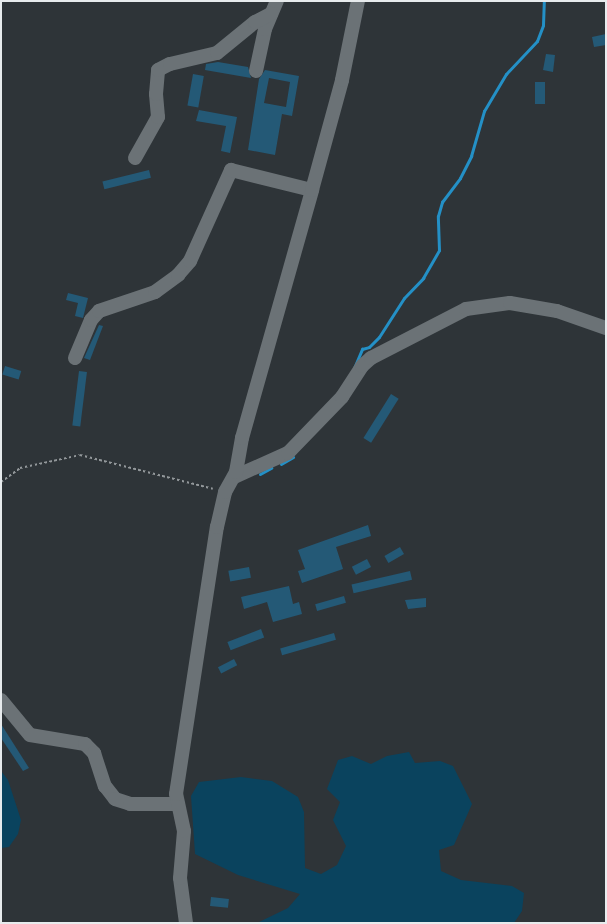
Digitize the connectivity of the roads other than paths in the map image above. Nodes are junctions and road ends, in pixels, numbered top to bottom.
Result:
1 (358, 1) edge
2 (274, 8) edge
3 (256, 71) dead end
4 (135, 158) dead end
5 (312, 190) junction
6 (606, 328) edge
7 (76, 358) dead end
8 (234, 477) junction
9 (1, 700) edge
10 (176, 804) junction
11 (186, 923) edge

1 - 5 street
2 - 3 street
2 - 4 street
5 - 7 street
5 - 8 street
6 - 8 street
8 - 10 street
9 - 10 street
10 - 11 street

